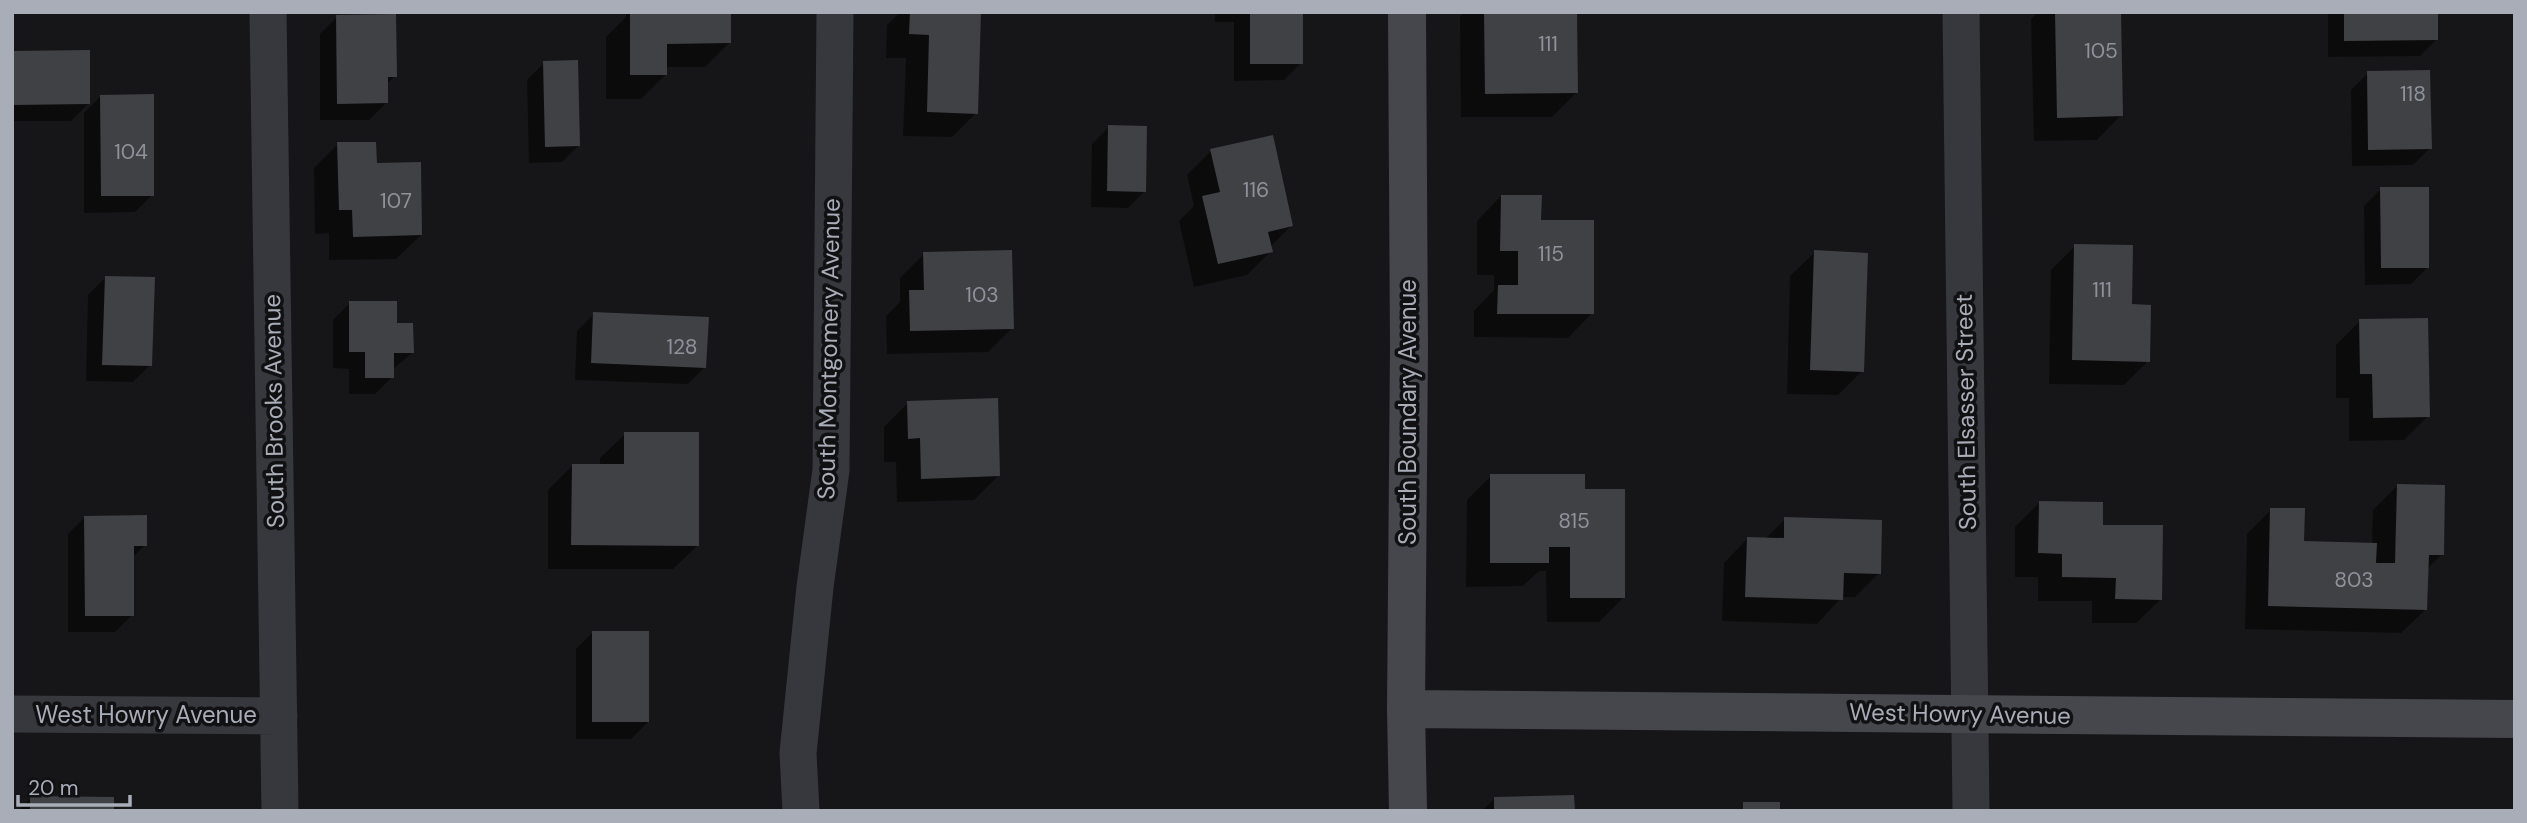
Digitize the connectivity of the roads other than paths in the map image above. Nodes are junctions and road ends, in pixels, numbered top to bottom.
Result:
1 (268, 12) edge
2 (835, 12) edge
3 (1407, 12) edge
4 (1961, 12) edge
5 (1406, 709) junction
6 (12, 714) edge
7 (1969, 714) junction
8 (279, 716) junction
9 (2515, 719) edge
10 (280, 811) edge
11 (801, 811) edge
12 (1408, 811) edge
13 (1971, 811) edge

1 - 8 street, South Brooks Avenue
2 - 11 street, South Montgomery Avenue
3 - 5 street, South Boundary Avenue
4 - 7 street, South Elsasser Street
5 - 7 street, West Howry Avenue
5 - 12 street, South Boundary Avenue
6 - 8 street, West Howry Avenue
7 - 9 street, West Howry Avenue
7 - 13 street, South Elsasser Street
8 - 10 street, South Brooks Avenue

